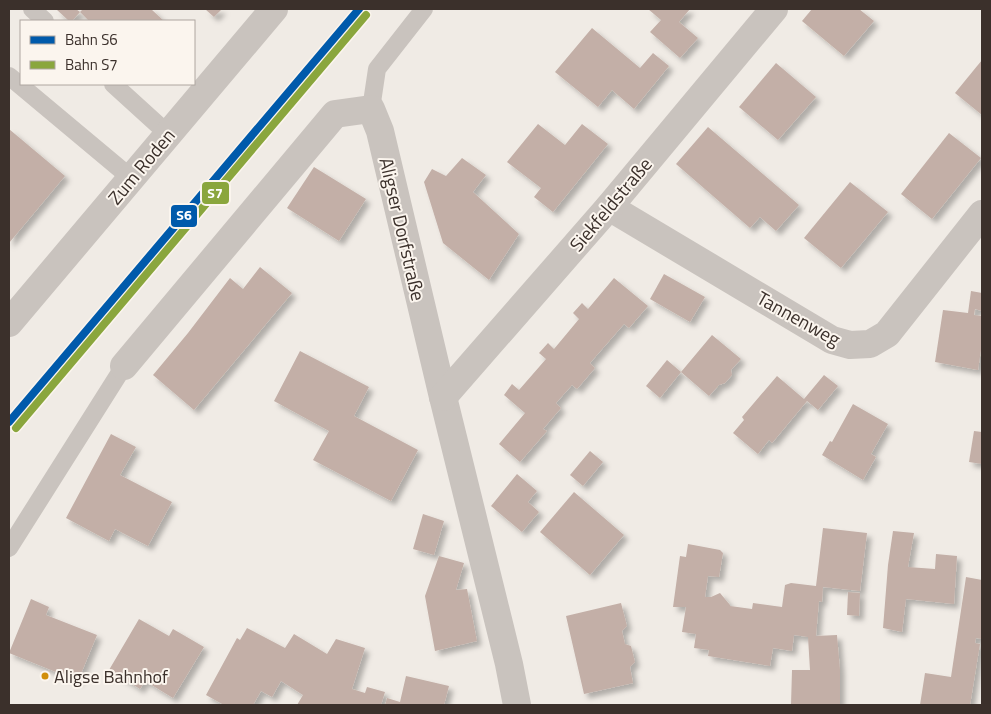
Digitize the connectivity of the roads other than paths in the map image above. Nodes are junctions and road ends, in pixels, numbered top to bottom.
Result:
1 (32, 9) edge
2 (274, 9) edge
3 (424, 9) edge
4 (774, 9) edge
5 (44, 20) edge
6 (9, 76) edge
7 (114, 85) edge
8 (371, 109) junction
9 (168, 134) junction
10 (131, 178) junction
11 (609, 207) junction
12 (982, 214) edge
13 (9, 323) edge
14 (124, 366) joint
15 (443, 397) junction
16 (9, 548) edge
17 (517, 705) edge

1 - 5 lane
2 - 9 street, Zum Roden
3 - 8 lane
4 - 11 street, Siekfeldstraße
6 - 10 lane
7 - 9 lane
8 - 14 street
8 - 15 street, Aligser Dorfstraße
9 - 10 street, Zum Roden
10 - 13 street, Zum Roden
11 - 12 street, Tannenweg
11 - 15 street, Siekfeldstraße
14 - 16 lane
15 - 17 street, Aligser Dorfstraße

